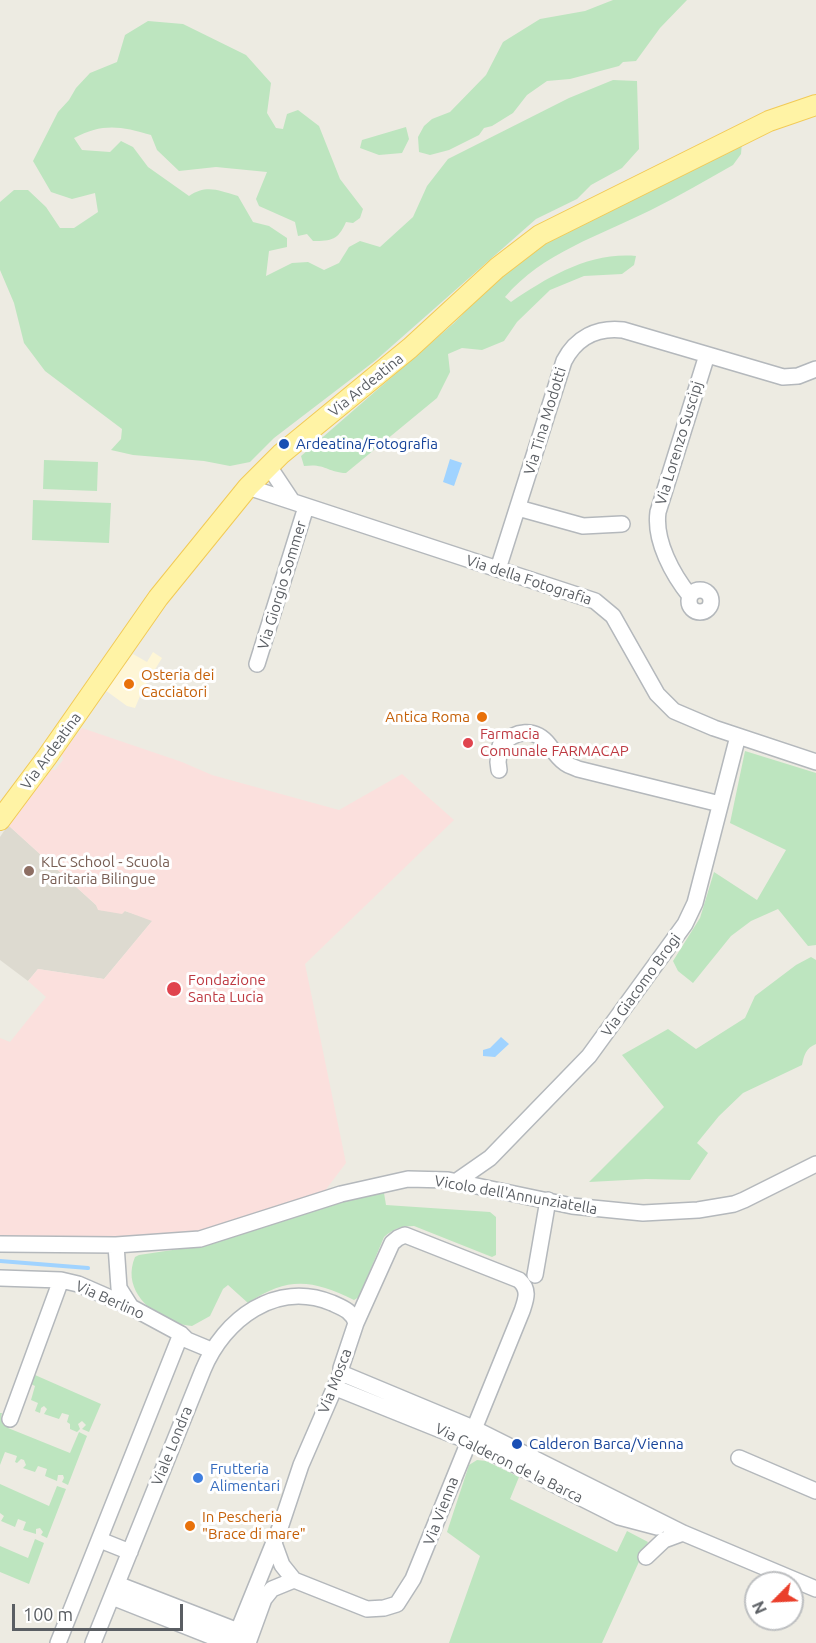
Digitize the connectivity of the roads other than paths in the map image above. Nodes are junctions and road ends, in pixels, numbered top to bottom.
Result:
1 (816, 105) edge
2 (707, 355) junction
3 (816, 369) edge
4 (268, 465) junction
5 (248, 487) junction
6 (299, 504) junction
7 (518, 508) junction
8 (622, 524) dead end
9 (498, 569) junction
10 (690, 597) dead end
11 (257, 664) dead end
12 (738, 736) junction
13 (816, 762) edge
14 (499, 770) dead end
15 (720, 804) junction
16 (0, 820) edge
17 (815, 1164) edge
18 (457, 1181) junction
19 (548, 1200) junction
20 (0, 1244) edge
21 (116, 1245) junction
22 (535, 1275) dead end
23 (515, 1277) joint
24 (0, 1278) edge
25 (61, 1280) junction
26 (131, 1307) junction
27 (356, 1323) junction
28 (181, 1334) junction
29 (214, 1346) junction
30 (341, 1373) junction
31 (336, 1388) junction
32 (10, 1419) dead end
33 (471, 1435) junction
34 (739, 1458) dead end
35 (816, 1491) edge
36 (683, 1533) junction
37 (100, 1540) junction
38 (274, 1543) junction
39 (130, 1552) junction
40 (646, 1557) dead end
41 (294, 1580) junction
42 (816, 1589) edge
43 (115, 1590) junction
44 (233, 1639) edge
45 (58, 1643) edge
46 (93, 1643) edge
47 (248, 1643) edge

1 - 4 main road, Via Ardeatina
2 - 3 street, Via Tina Modotti
2 - 7 street, Via Tina Modotti
2 - 10 street, Via Lorenzo Suscipj
4 - 5 main road, Via Ardeatina
4 - 6 street
5 - 6 street, Via della Fotografia
5 - 16 main road, Via Ardeatina
6 - 9 street, Via della Fotografia
6 - 11 street, Via Giorgio Sommer
7 - 8 street
7 - 9 street, Via Tina Modotti
9 - 12 street, Via della Fotografia
12 - 13 street, Via della Fotografia
12 - 15 street, Via Giacomo Brogi
14 - 15 street
15 - 18 street, Via Giacomo Brogi
17 - 19 street, Vicolo dell'Annunziatella
18 - 19 street, Vicolo dell'Annunziatella
18 - 21 street, Vicolo dell'Annunziatella
19 - 22 street
20 - 21 street, Vicolo dell'Annunziatella
21 - 26 street
23 - 27 street, Via Mosca
23 - 33 street, Via Vienna
24 - 25 street, Via Berlino
25 - 26 street, Via Berlino
25 - 32 street
26 - 28 street, Via Berlino
27 - 29 street
27 - 30 street, Via Mosca
28 - 29 street, Via Berlino
28 - 37 street
29 - 39 street, Viale Londra
30 - 31 street, Via Mosca
30 - 33 street, Via Calderon de la Barca
31 - 33 street, Via Calderon de la Barca
31 - 38 street, Via Mosca
33 - 36 street, Via Calderon de la Barca
33 - 41 street, Via Vienna
34 - 35 street
36 - 40 street
36 - 42 street, Via Calderon de la Barca
37 - 39 street
37 - 45 street
38 - 41 street
38 - 44 street, Via Mosca
39 - 43 street, Viale Londra
41 - 47 street
43 - 44 street
43 - 46 street, Viale Londra

